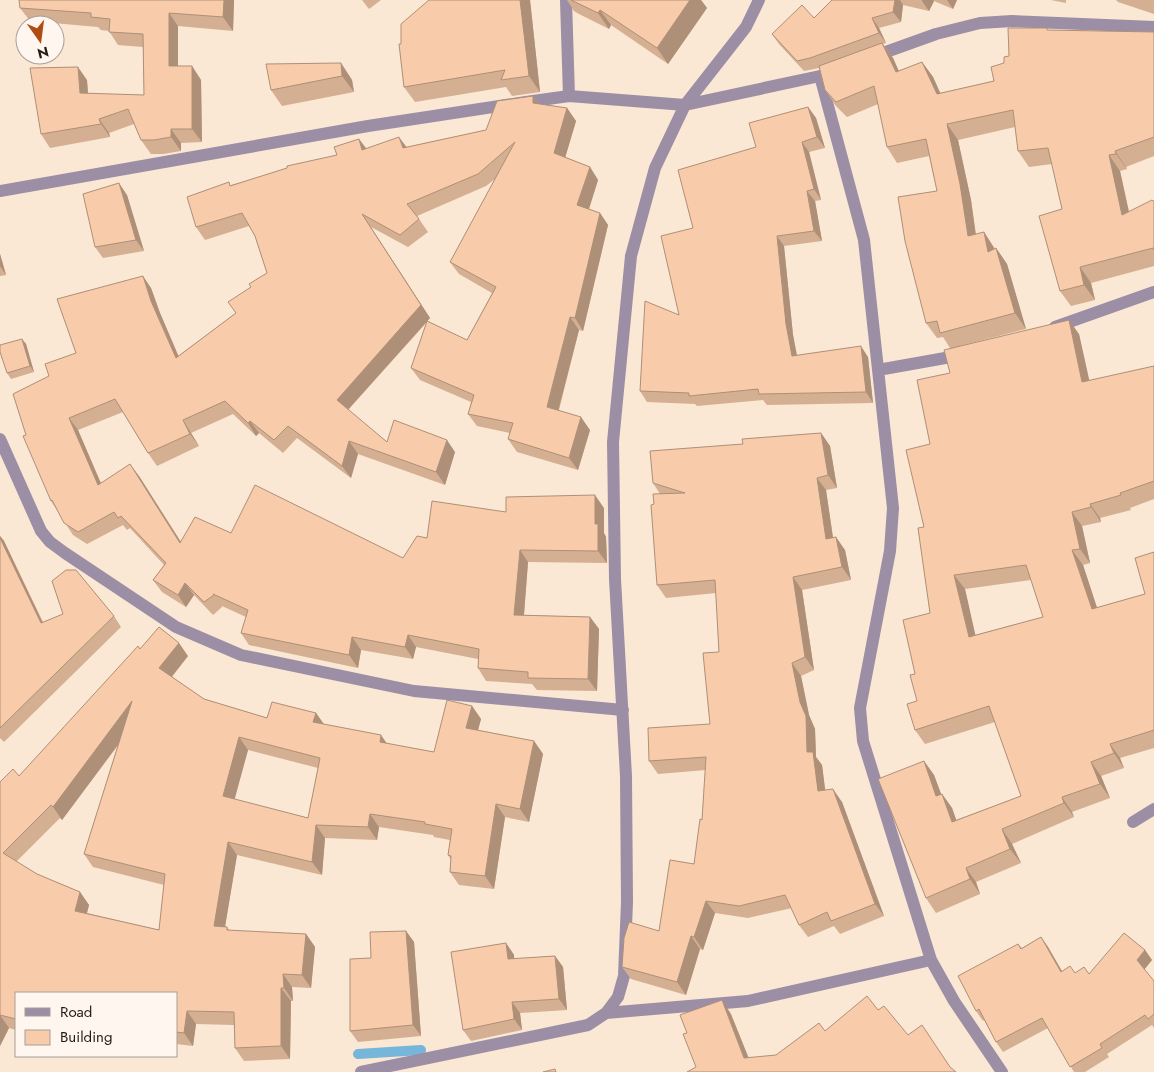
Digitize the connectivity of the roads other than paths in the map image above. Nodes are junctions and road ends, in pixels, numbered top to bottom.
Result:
1 (566, 0) edge
2 (759, 0) edge
3 (1154, 27) edge
4 (820, 76) junction
5 (569, 96) junction
6 (685, 105) junction
7 (0, 191) edge
8 (1154, 292) edge
9 (1043, 331) edge
10 (974, 352) edge
11 (878, 370) junction
12 (0, 439) edge
13 (623, 710) junction
14 (1154, 809) edge
15 (1133, 822) dead end
16 (931, 960) junction
17 (606, 1013) junction
18 (361, 1072) edge
19 (1002, 1072) edge

1 - 5 street
2 - 6 street
3 - 4 street
4 - 6 street
4 - 11 street
5 - 6 street
5 - 7 street
6 - 13 street
8 - 9 street
10 - 11 street
11 - 16 street
12 - 13 street
13 - 17 street
14 - 15 street
16 - 17 street
16 - 19 street
17 - 18 street

